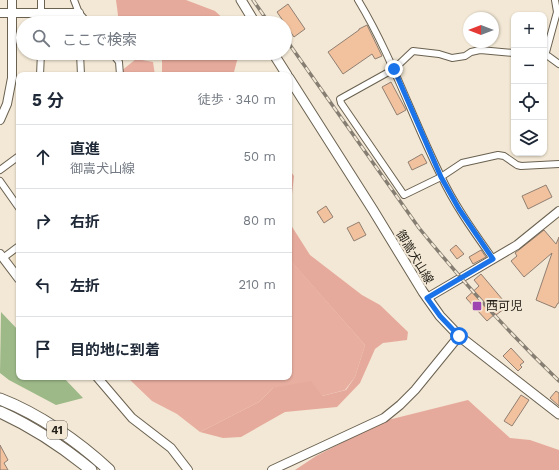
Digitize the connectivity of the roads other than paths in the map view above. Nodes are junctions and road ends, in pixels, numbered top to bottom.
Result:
1 (12, 0) edge
2 (41, 0) edge
3 (74, 0) edge
4 (241, 0) edge
5 (358, 0) edge
6 (555, 0) edge
7 (0, 13) edge
8 (12, 13) junction
9 (79, 13) junction
10 (41, 14) junction
11 (82, 16) edge
12 (251, 16) edge
13 (546, 48) edge
14 (511, 53) edge
15 (547, 56) edge
16 (40, 60) edge
17 (80, 60) edge
18 (117, 60) edge
19 (277, 60) edge
20 (559, 64) edge
21 (394, 69) junction
22 (40, 72) edge
23 (81, 72) edge
24 (120, 72) edge
25 (285, 72) edge
26 (292, 83) edge
27 (0, 120) edge
28 (16, 158) edge
29 (559, 164) edge
30 (0, 170) edge
31 (441, 177) junction
32 (0, 182) edge
33 (16, 204) edge
34 (559, 211) edge
35 (16, 248) edge
36 (1, 256) edge
37 (493, 259) junction
38 (16, 275) edge
39 (427, 298) junction
40 (459, 336) junction
41 (100, 380) edge
42 (0, 399) edge
43 (0, 412) edge
44 (559, 414) edge
45 (92, 470) edge
46 (109, 470) edge
47 (188, 470) edge
48 (272, 470) edge

1 - 8 street
2 - 10 street
3 - 9 street
4 - 12 main road
5 - 21 street
6 - 13 street
7 - 8 street
8 - 10 street
8 - 27 street
9 - 10 street
9 - 11 street
14 - 21 street
15 - 20 street
16 - 22 street
17 - 23 street
18 - 24 street
19 - 25 main road
21 - 31 street
21 - 31 street
26 - 39 main road, 御嵩犬山線
28 - 30 street
29 - 31 street
31 - 37 street
32 - 33 street
34 - 37 street
35 - 36 street
36 - 38 street
37 - 39 street
39 - 40 main road, 御嵩犬山線
40 - 44 main road, 御嵩犬山線
40 - 48 street
41 - 47 street
42 - 46 highway, 41
43 - 45 highway, 41

